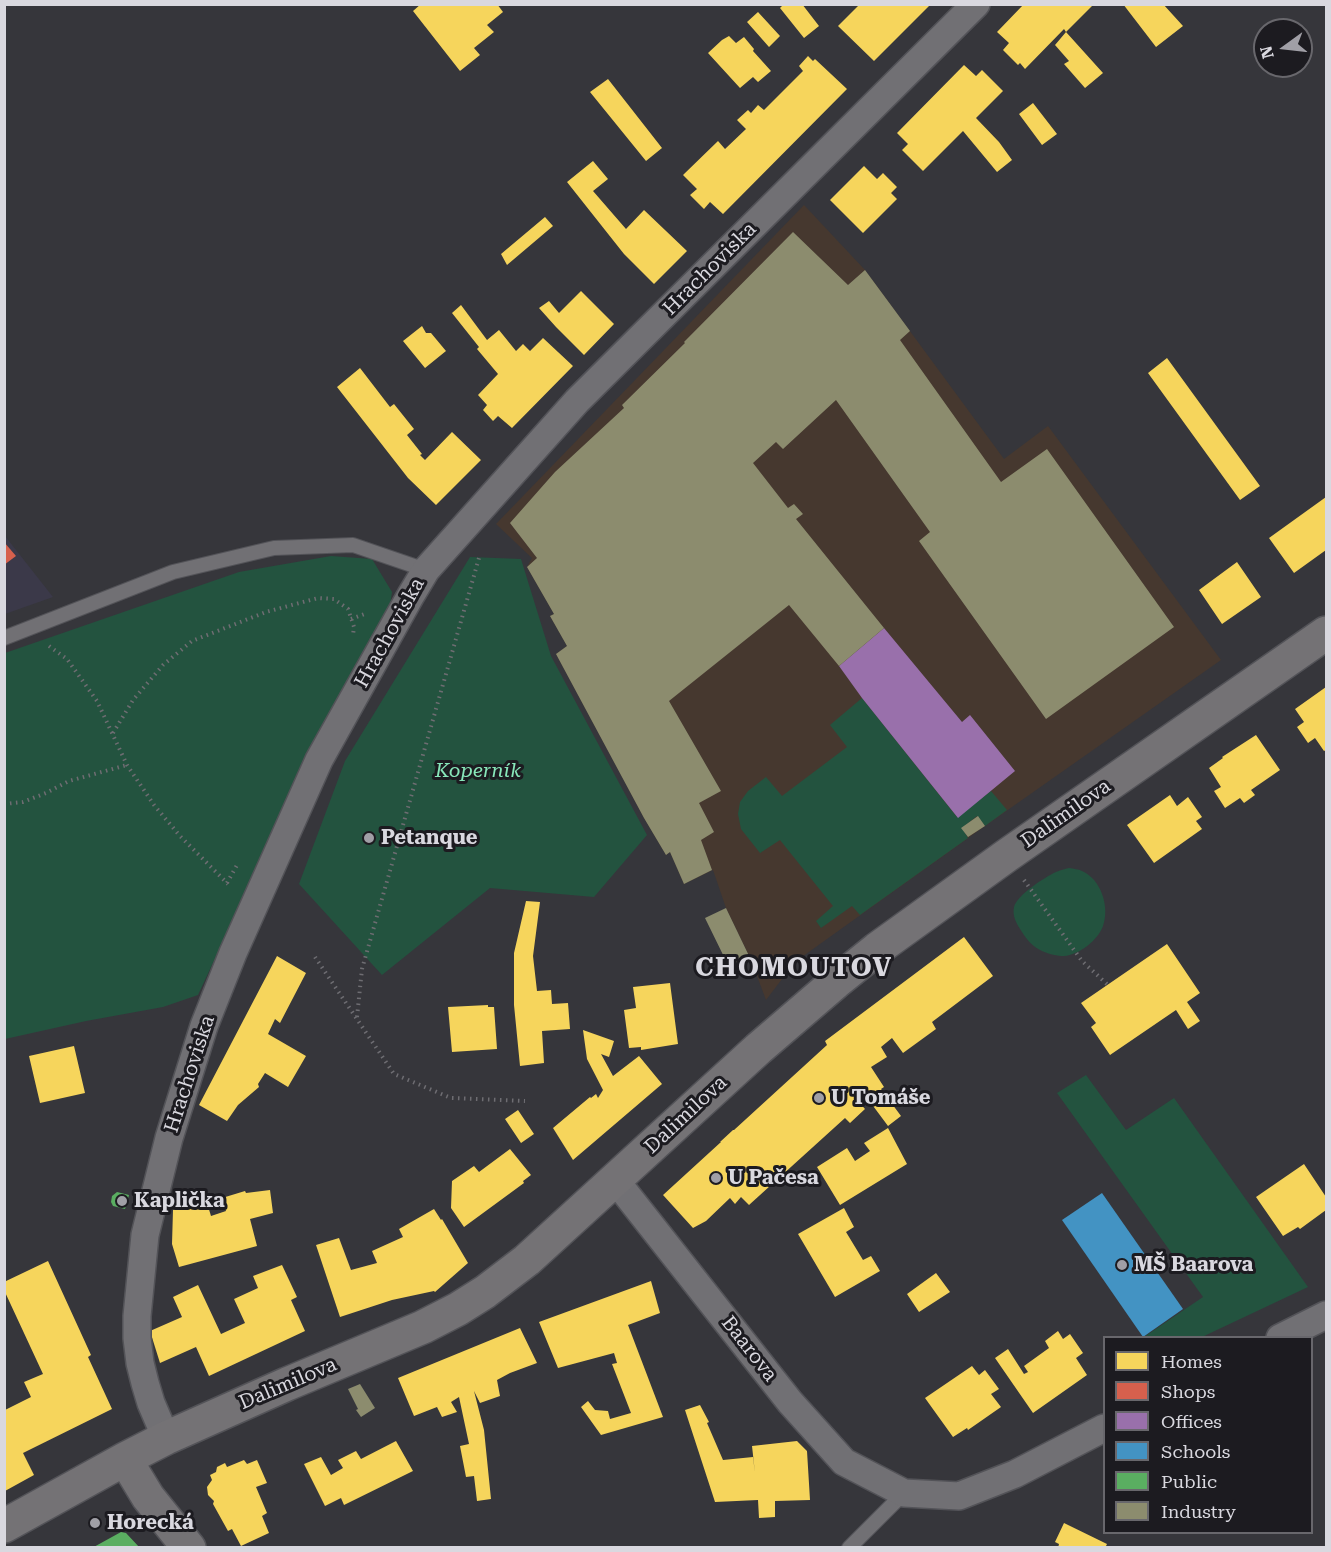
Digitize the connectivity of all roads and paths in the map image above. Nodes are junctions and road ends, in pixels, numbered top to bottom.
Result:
1 (976, 4) edge
2 (479, 557) dead end
3 (426, 570) junction
4 (1326, 633) edge
5 (11, 636) edge
6 (353, 637) dead end
7 (113, 733) junction
8 (127, 765) junction
9 (4, 804) edge
10 (1006, 856) junction
11 (237, 865) dead end
12 (227, 883) junction
13 (251, 913) junction
14 (315, 957) dead end
15 (1108, 985) dead end
16 (357, 1017) junction
17 (525, 1101) dead end
18 (616, 1181) junction
19 (1326, 1315) edge
20 (1284, 1336) edge
21 (1103, 1429) edge
22 (166, 1438) junction
23 (125, 1459) junction
24 (904, 1493) junction
25 (4, 1526) edge
26 (189, 1548) edge
27 (849, 1548) edge

1 - 3 street, Hrachoviska
2 - 16 path
3 - 5 lane
3 - 13 street, Hrachoviska
4 - 10 main road, Dalimilova
5 - 7 path
6 - 7 path
7 - 8 path
8 - 9 path
8 - 12 path
10 - 15 path
10 - 18 main road, Dalimilova
11 - 12 path
12 - 13 path
13 - 22 street, Hrachoviska
14 - 16 path
16 - 17 path
18 - 22 main road, Dalimilova
18 - 24 street, Baarova
19 - 20 street
21 - 24 street, Baarova
22 - 23 main road, Dalimilova
23 - 25 main road, Dalimilova
23 - 26 main road
24 - 27 lane

